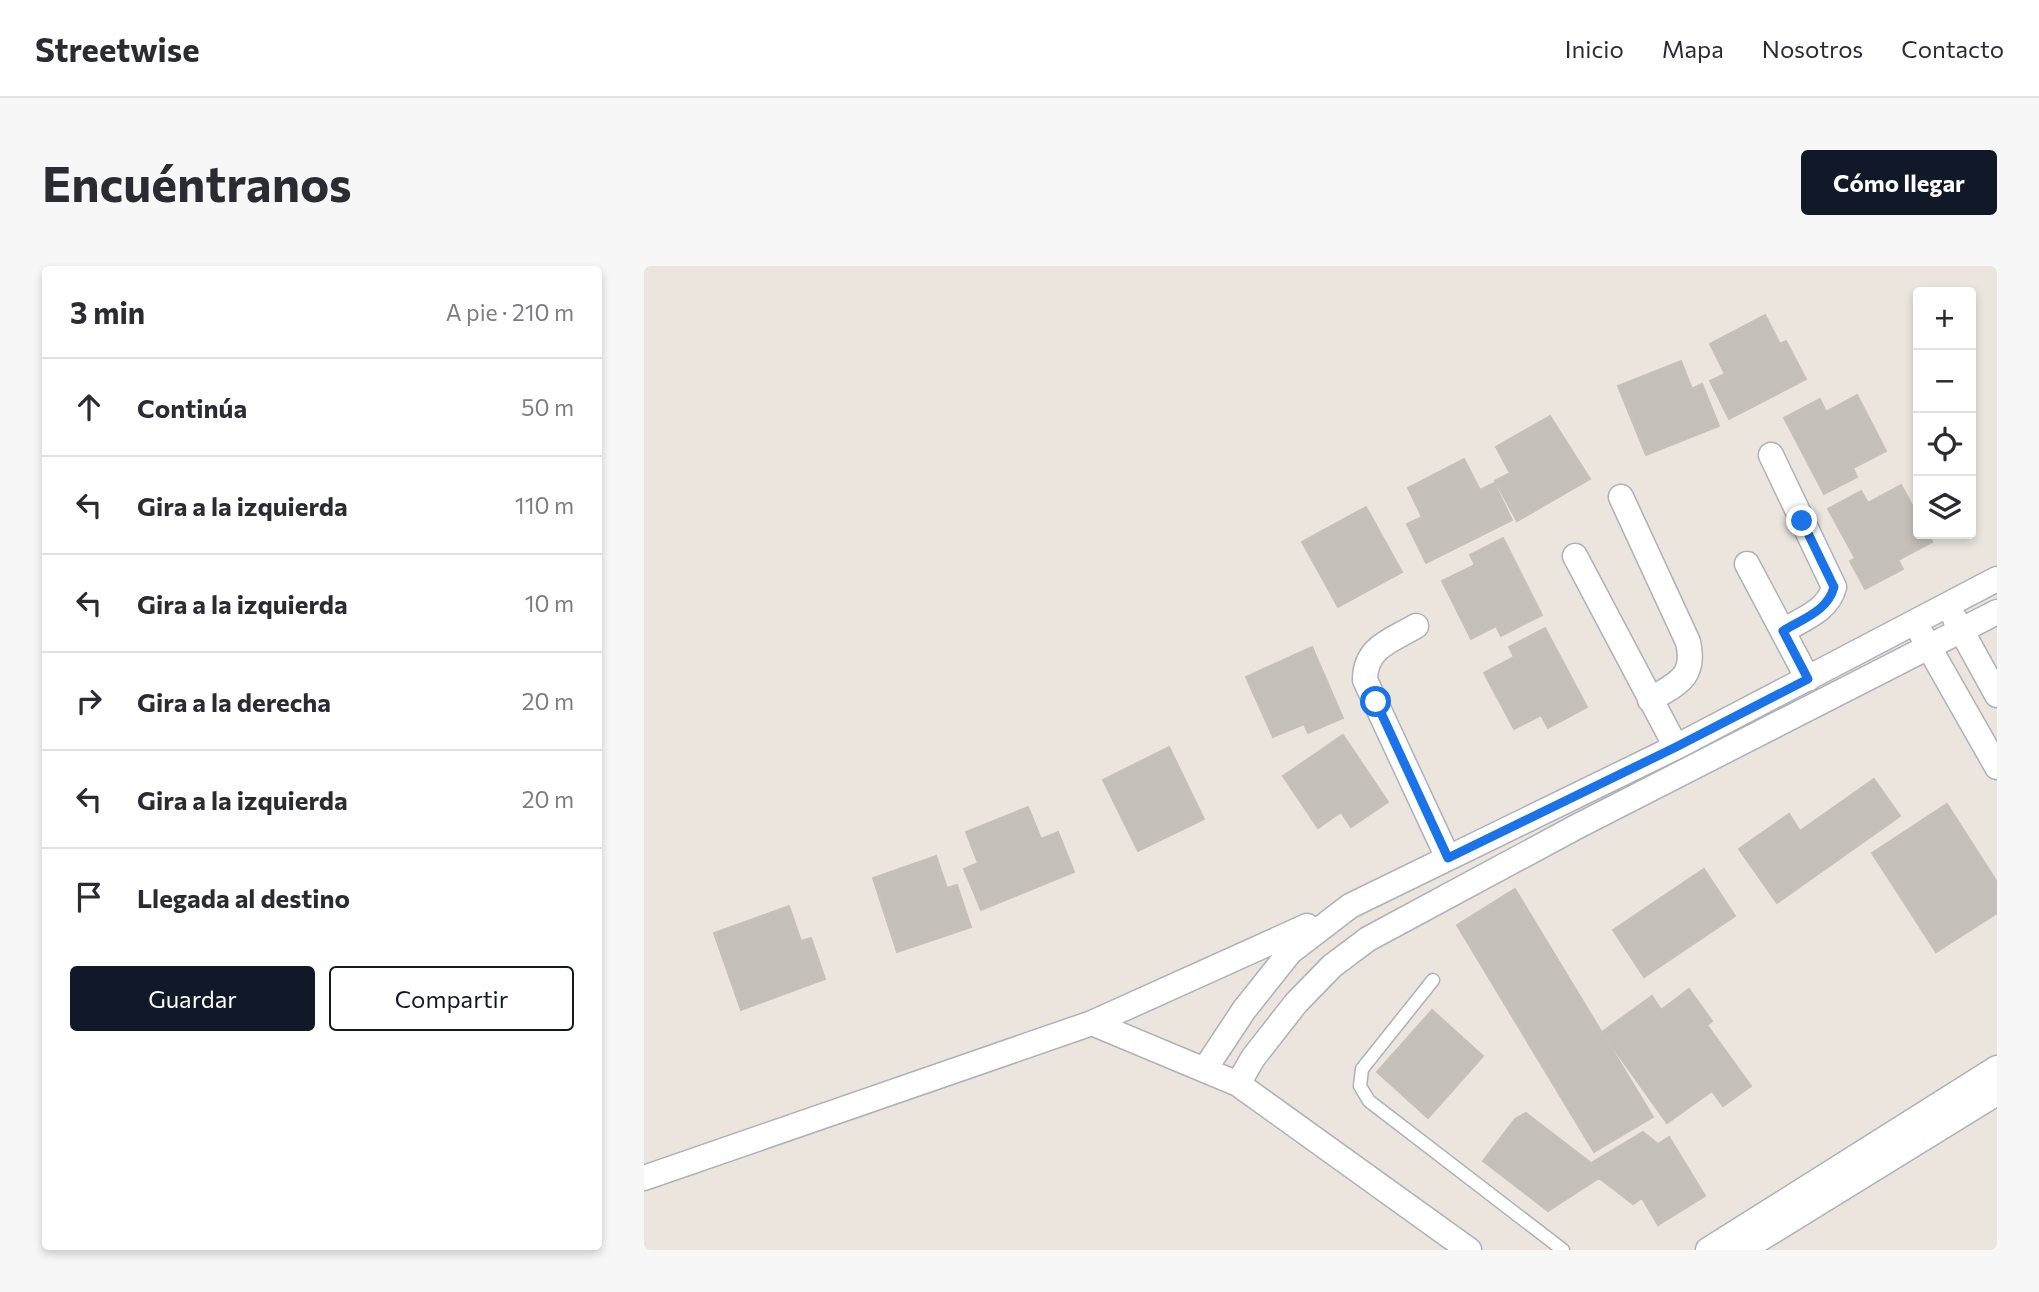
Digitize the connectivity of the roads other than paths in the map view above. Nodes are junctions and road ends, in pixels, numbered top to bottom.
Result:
1 (1771, 455) dead end
2 (1621, 497) dead end
3 (1575, 556) dead end
4 (1748, 564) dead end
5 (1997, 579) edge
6 (1947, 605) junction
7 (1997, 612) edge
8 (1915, 622) junction
9 (1416, 626) dead end
10 (1783, 631) junction
11 (1961, 631) junction
12 (1928, 649) junction
13 (1808, 679) junction
14 (1997, 695) edge
15 (1650, 700) junction
16 (1676, 747) junction
17 (1997, 767) edge
18 (1448, 858) junction
19 (1350, 906) junction
20 (1433, 980) dead end
21 (1092, 1023) junction
22 (1997, 1068) edge
23 (1205, 1069) junction
24 (1238, 1084) junction
25 (1997, 1093) edge
26 (644, 1178) edge
27 (1469, 1250) edge
28 (1563, 1250) edge
29 (1708, 1250) edge
30 (1742, 1250) edge

1 - 10 street
2 - 15 street
3 - 15 street
4 - 10 street
5 - 6 street
6 - 8 street
6 - 11 street
7 - 11 street
8 - 12 street
8 - 13 street
9 - 18 street
10 - 13 street
11 - 12 street
11 - 14 street
12 - 17 street
12 - 24 street
13 - 16 street
15 - 16 street
16 - 18 street
18 - 19 street
19 - 21 street
19 - 23 street
20 - 28 lane
21 - 23 street
21 - 26 street
22 - 29 street
23 - 24 street
24 - 27 street
25 - 30 street

